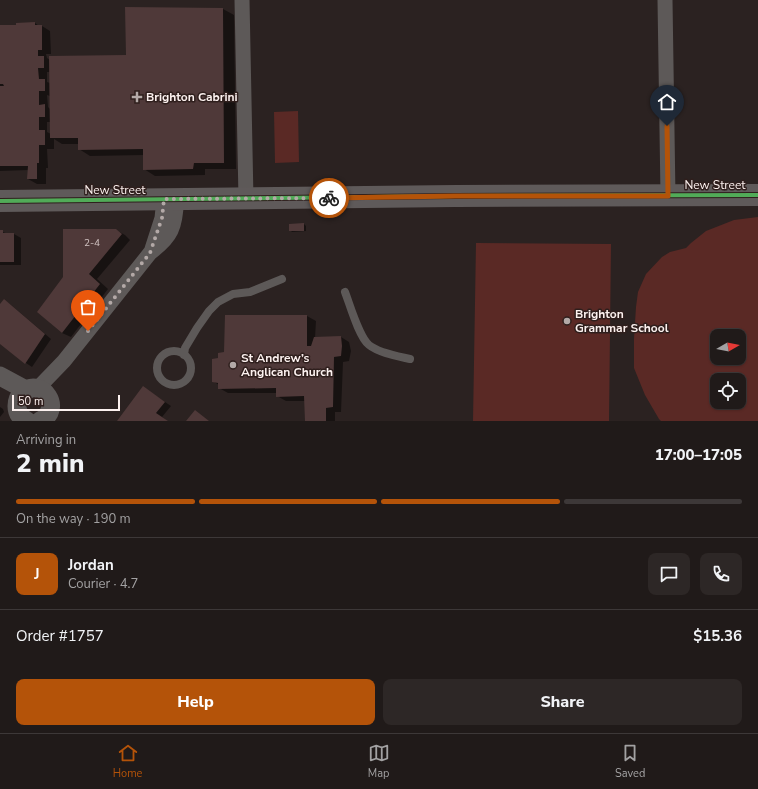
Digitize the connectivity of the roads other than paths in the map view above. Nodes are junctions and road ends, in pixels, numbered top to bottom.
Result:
1 (242, 0) edge
2 (666, 0) edge
3 (758, 195) edge
4 (668, 196) junction
5 (170, 199) junction
6 (246, 199) junction
7 (0, 201) edge
8 (282, 279) dead end
9 (345, 292) dead end
10 (184, 355) junction
11 (410, 359) dead end
12 (0, 377) edge
13 (35, 410) edge

1 - 6 street
2 - 4 street
3 - 4 main road, New Street
4 - 6 main road, New Street
5 - 6 main road, New Street
5 - 7 main road, New Street
5 - 13 street
8 - 10 lane
9 - 11 lane
10 - 10 lane
12 - 13 street

